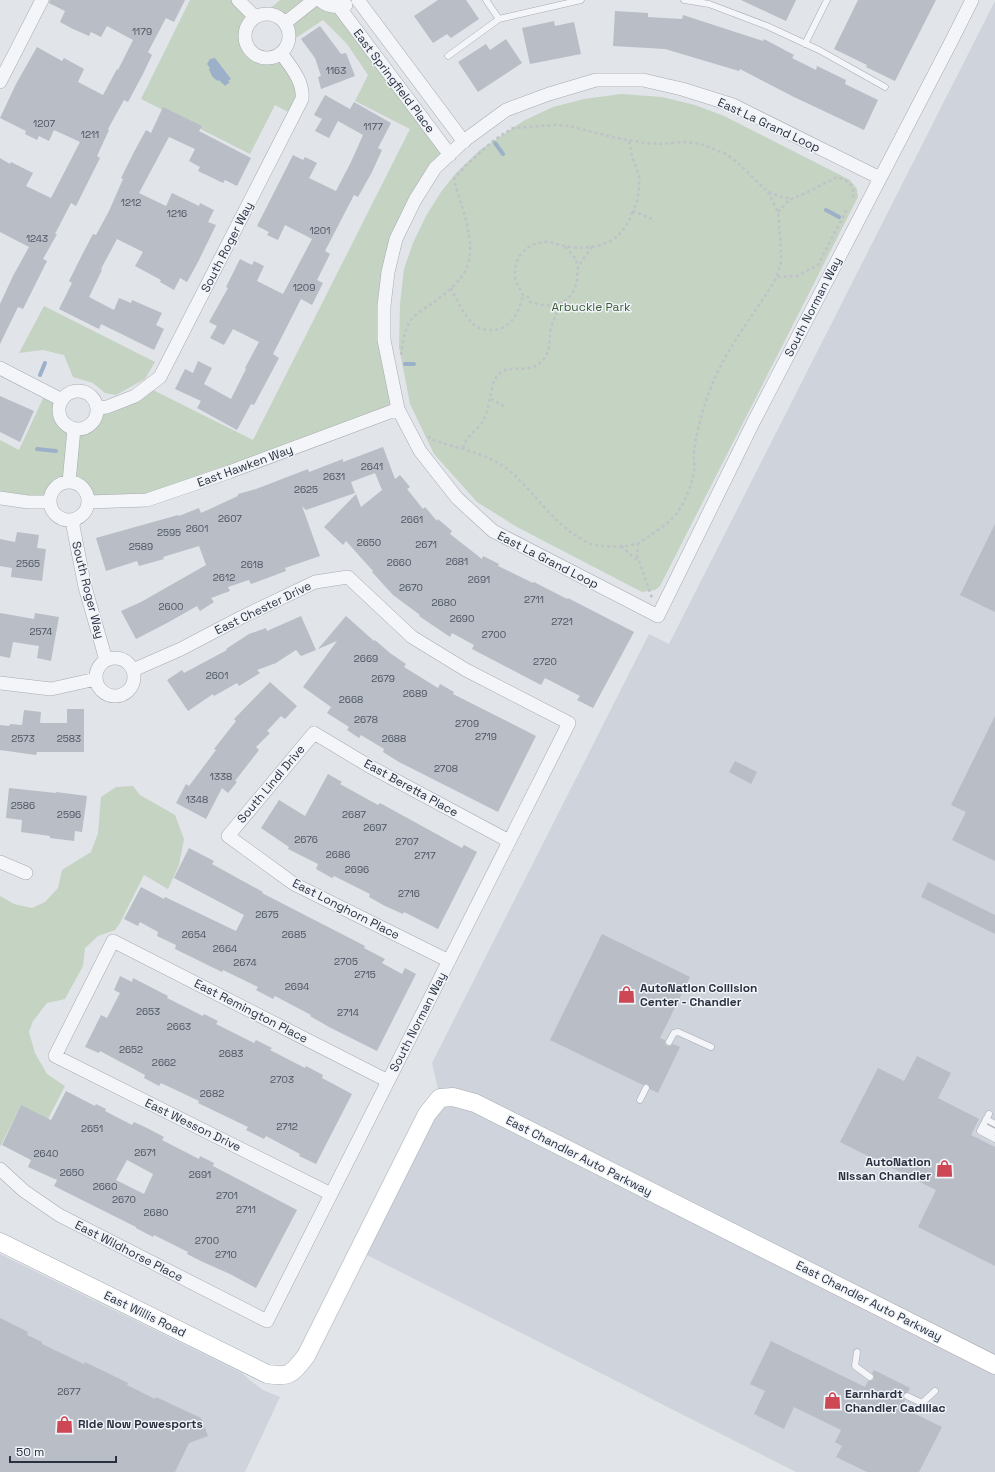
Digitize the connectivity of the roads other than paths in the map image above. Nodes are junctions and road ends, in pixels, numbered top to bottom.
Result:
1 (42, 0) edge
2 (238, 0) edge
3 (314, 0) edge
4 (320, 0) edge
5 (352, 0) edge
6 (358, 0) edge
7 (486, 0) edge
8 (581, 0) edge
9 (684, 0) edge
10 (827, 0) edge
11 (972, 0) edge
12 (339, 7) junction
13 (255, 17) junction
14 (499, 19) junction
15 (285, 22) junction
16 (805, 44) junction
17 (281, 52) junction
18 (448, 56) dead end
19 (0, 82) edge
20 (885, 87) dead end
21 (464, 142) junction
22 (450, 155) junction
23 (880, 178) junction
24 (0, 368) edge
25 (62, 400) junction
26 (97, 408) junction
27 (398, 409) junction
28 (74, 429) junction
29 (69, 482) junction
30 (0, 498) edge
31 (50, 502) junction
32 (88, 502) junction
33 (74, 520) junction
34 (658, 616) joint
35 (106, 660) junction
36 (133, 670) junction
37 (96, 679) junction
38 (0, 682) edge
39 (569, 723) joint
40 (314, 733) joint
41 (228, 836) joint
42 (510, 842) junction
43 (0, 862) edge
44 (26, 873) dead end
45 (113, 941) joint
46 (449, 961) junction
47 (669, 1042) dead end
48 (711, 1047) dead end
49 (388, 1081) junction
50 (646, 1088) dead end
51 (640, 1100) dead end
52 (995, 1124) edge
53 (983, 1126) junction
54 (995, 1132) edge
55 (995, 1139) edge
56 (0, 1169) edge
57 (331, 1194) junction
58 (0, 1242) edge
59 (266, 1321) joint
60 (857, 1352) dead end
61 (995, 1364) edge
62 (293, 1373) joint
63 (870, 1377) dead end
64 (935, 1391) dead end
65 (907, 1396) dead end

1 - 19 street
2 - 13 street
3 - 15 street
4 - 12 street
5 - 12 street
6 - 21 street, East Springfield Place
7 - 14 lane
8 - 14 lane
9 - 16 lane
10 - 16 lane
11 - 23 street, South Norman Way
12 - 22 street, East Springfield Place
13 - 15 street
13 - 17 street
14 - 18 lane
15 - 17 street
16 - 20 lane
17 - 26 street, South Roger Way
21 - 22 street, East La Grand Loop
21 - 23 street, East La Grand Loop
22 - 27 street, East La Grand Loop
23 - 34 street, South Norman Way
24 - 25 street
25 - 26 street
25 - 28 street
26 - 28 street
27 - 32 street, East Hawken Way
27 - 34 street, East La Grand Loop
28 - 29 street
29 - 31 street
29 - 32 street
30 - 31 street
31 - 33 street
32 - 33 street
33 - 35 street, South Roger Way
35 - 36 street
35 - 37 street
36 - 37 street
36 - 39 street, East Chester Drive
37 - 38 street
39 - 42 street, South Norman Way
40 - 41 street, South Lindl Drive
40 - 42 street, East Beretta Place
41 - 46 street, East Longhorn Place
42 - 46 street, South Norman Way
43 - 44 street
45 - 49 street, East Remington Place
45 - 57 street, East Wesson Drive
46 - 49 street, South Norman Way
47 - 48 lane
49 - 57 street, South Norman Way
50 - 51 lane
52 - 53 lane
53 - 54 lane
53 - 55 lane
56 - 59 street, East Wildhorse Place
57 - 59 street, South Norman Way
58 - 62 street, East Willis Road
60 - 63 lane
61 - 62 street, East Chandler Auto Parkway
64 - 65 lane

